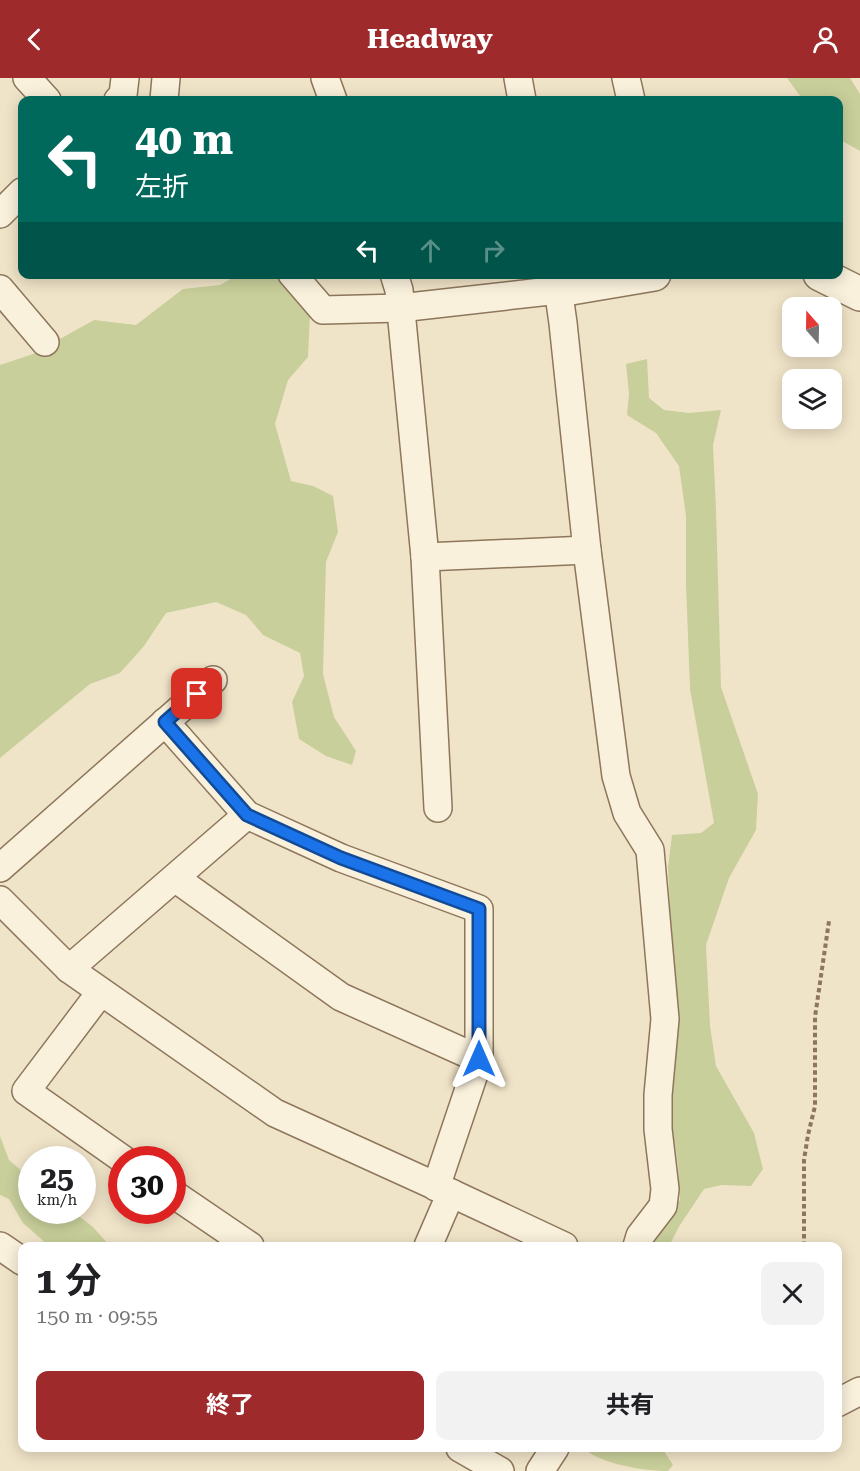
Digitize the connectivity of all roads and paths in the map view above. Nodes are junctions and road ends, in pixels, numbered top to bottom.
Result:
1 (27, 78) edge
2 (125, 78) edge
3 (166, 78) edge
4 (325, 78) edge
5 (518, 78) edge
6 (626, 78) edge
7 (43, 96) edge
8 (122, 96) edge
9 (164, 96) edge
10 (332, 96) edge
11 (521, 96) edge
12 (630, 96) edge
13 (18, 196) edge
14 (0, 214) edge
15 (296, 279) edge
16 (396, 279) edge
17 (594, 279) edge
18 (830, 279) edge
19 (558, 282) edge
20 (0, 289) edge
21 (860, 294) edge
22 (400, 308) junction
23 (45, 342) dead end
24 (587, 550) junction
25 (425, 557) junction
26 (213, 680) dead end
27 (165, 722) junction
28 (438, 808) dead end
29 (247, 815) junction
30 (0, 868) edge
31 (175, 878) junction
32 (0, 900) edge
33 (829, 921) dead end
34 (69, 969) junction
35 (100, 993) junction
36 (479, 1059) junction
37 (108, 1149) edge
38 (443, 1190) junction
39 (186, 1203) edge
40 (244, 1242) edge
41 (429, 1242) edge
42 (555, 1242) edge
43 (638, 1242) edge
44 (804, 1242) edge
45 (0, 1246) edge
46 (18, 1258) edge
47 (860, 1391) edge
48 (842, 1400) edge
49 (467, 1452) edge
50 (552, 1452) edge
51 (500, 1471) edge
52 (540, 1471) edge

1 - 7 street
2 - 8 street
3 - 9 street
4 - 10 street
5 - 11 street
6 - 12 street
13 - 14 street
15 - 22 street
16 - 22 street
17 - 19 street
18 - 21 street
19 - 22 street
19 - 24 street
20 - 23 street
22 - 25 street
24 - 25 street
24 - 43 street
25 - 28 street
26 - 27 street
27 - 29 street
27 - 30 street
29 - 31 street
29 - 36 street
31 - 34 street
31 - 36 street
32 - 34 street
33 - 44 path
34 - 35 street
35 - 37 street
35 - 38 street
36 - 38 street
38 - 41 street
38 - 42 street
39 - 40 street
45 - 46 street
47 - 48 street
49 - 51 street
50 - 52 street

